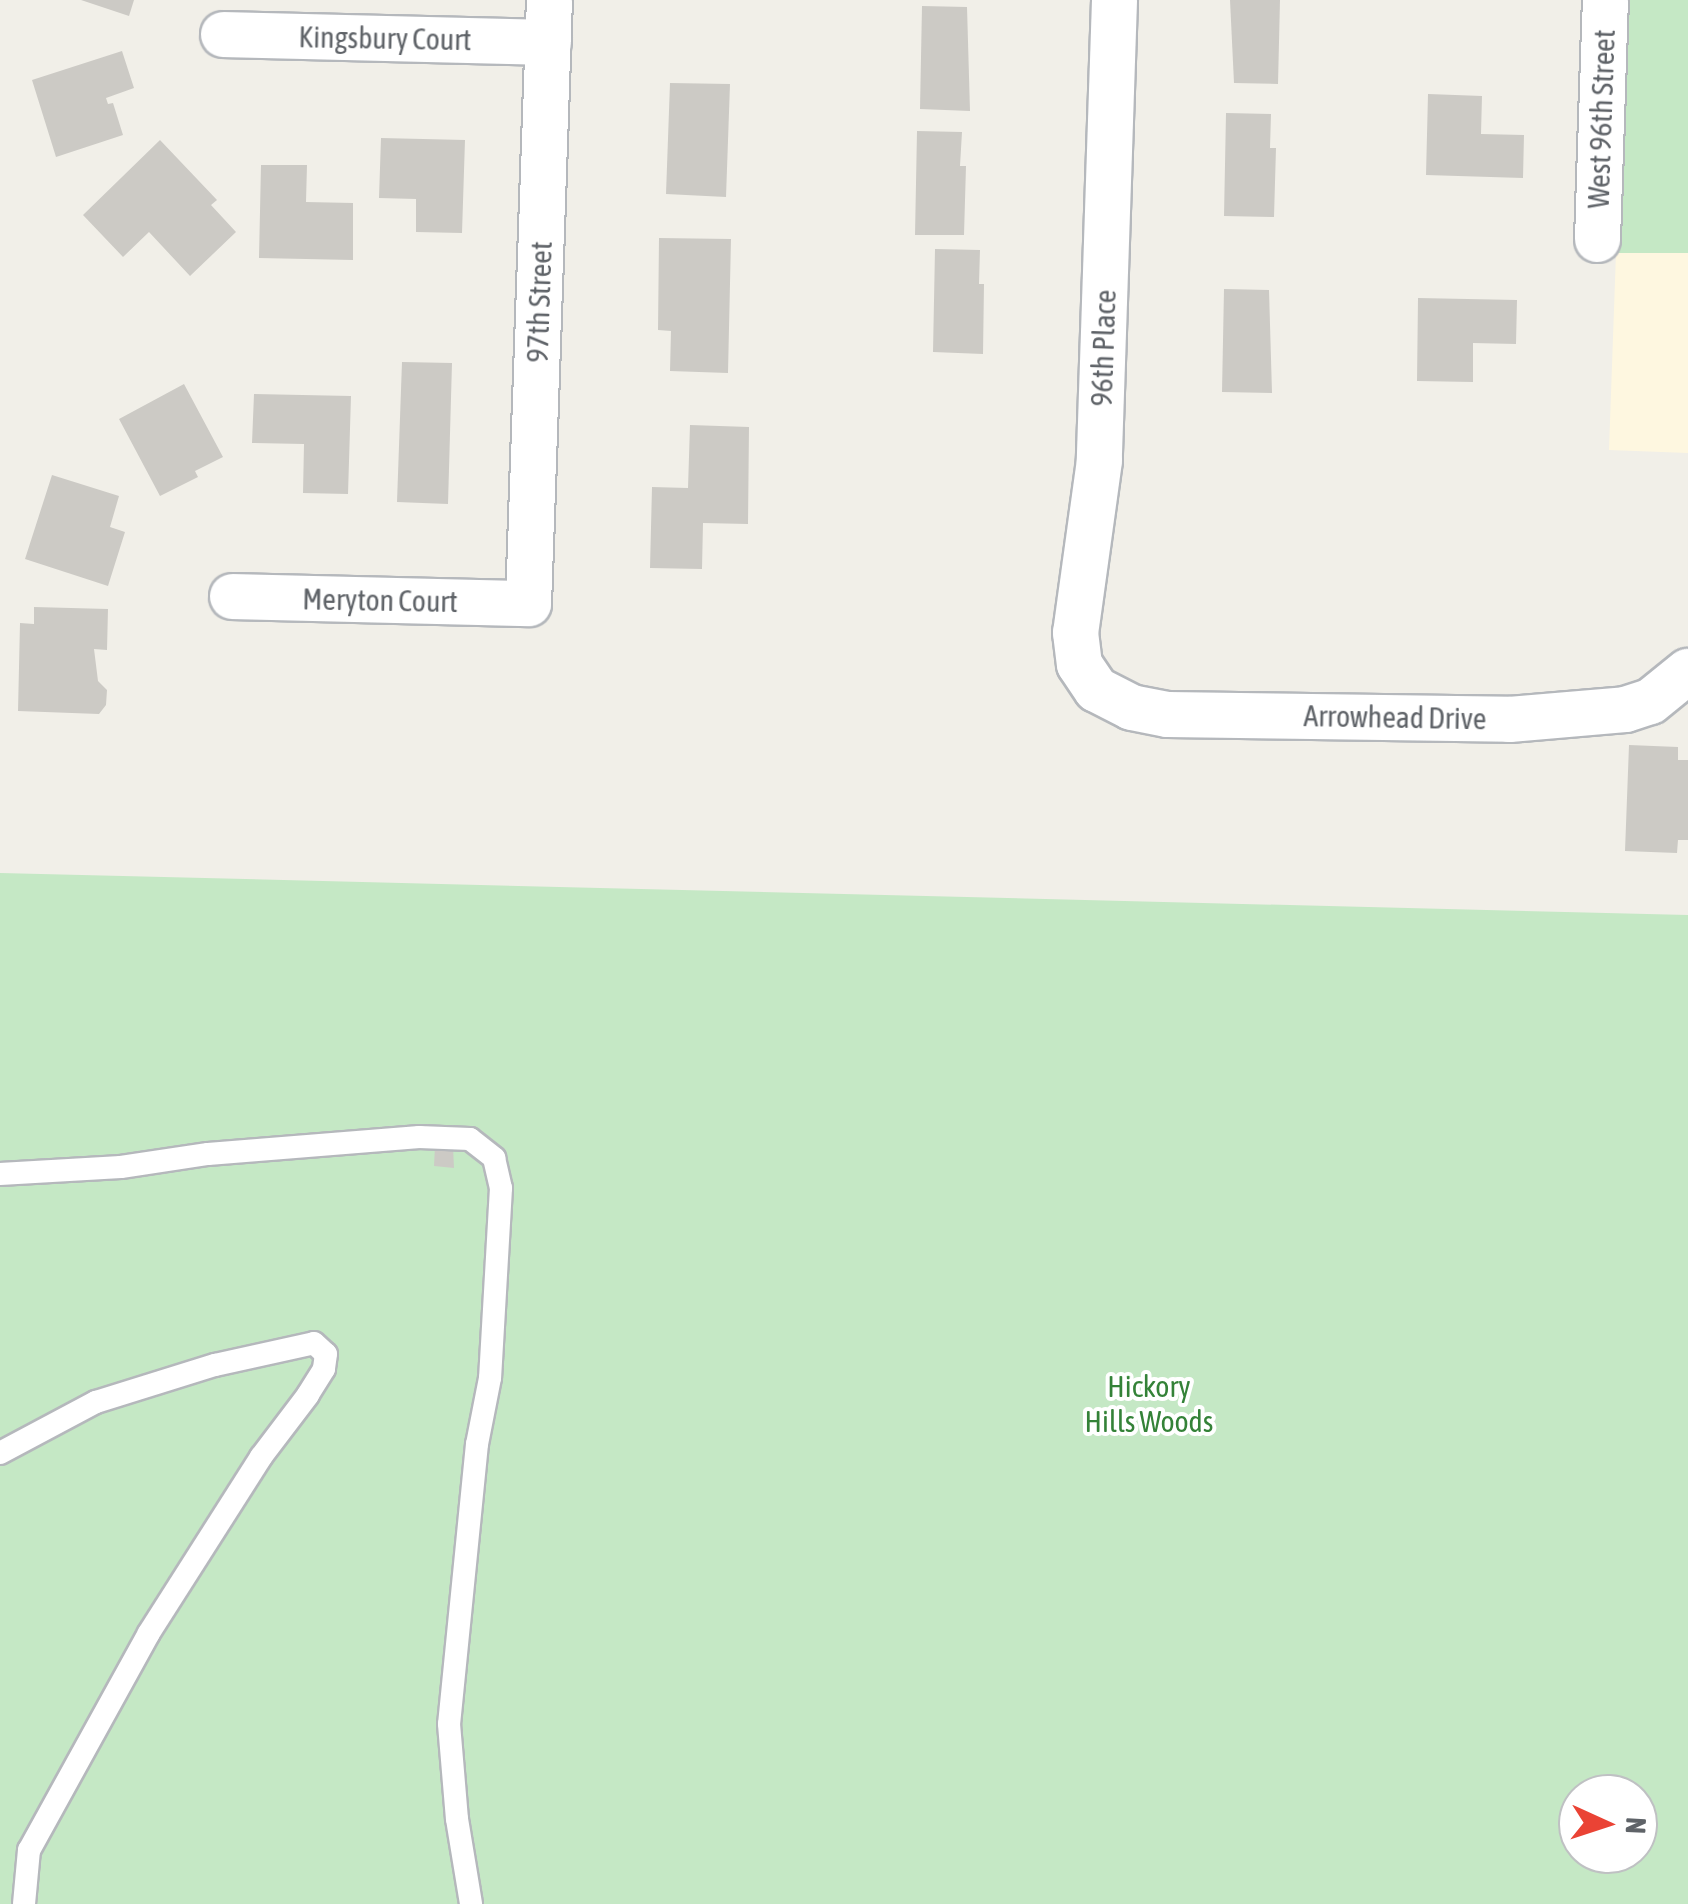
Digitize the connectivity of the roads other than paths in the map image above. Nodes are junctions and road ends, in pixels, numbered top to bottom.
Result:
1 (1114, 0) edge
2 (1605, 0) edge
3 (548, 21) edge
4 (223, 34) dead end
5 (1598, 239) dead end
6 (232, 596) dead end
7 (528, 603) joint
8 (1687, 671) edge
9 (1096, 689) joint
10 (0, 1174) edge
11 (0, 1452) edge
12 (24, 1904) edge
13 (471, 1904) edge

1 - 9 street, 96th Place
2 - 5 street, West 96th Street
3 - 4 street, Kingsbury Court
3 - 7 street, 97th Street
6 - 7 street, Meryton Court
8 - 9 street, Arrowhead Drive
10 - 13 lane
11 - 12 lane

